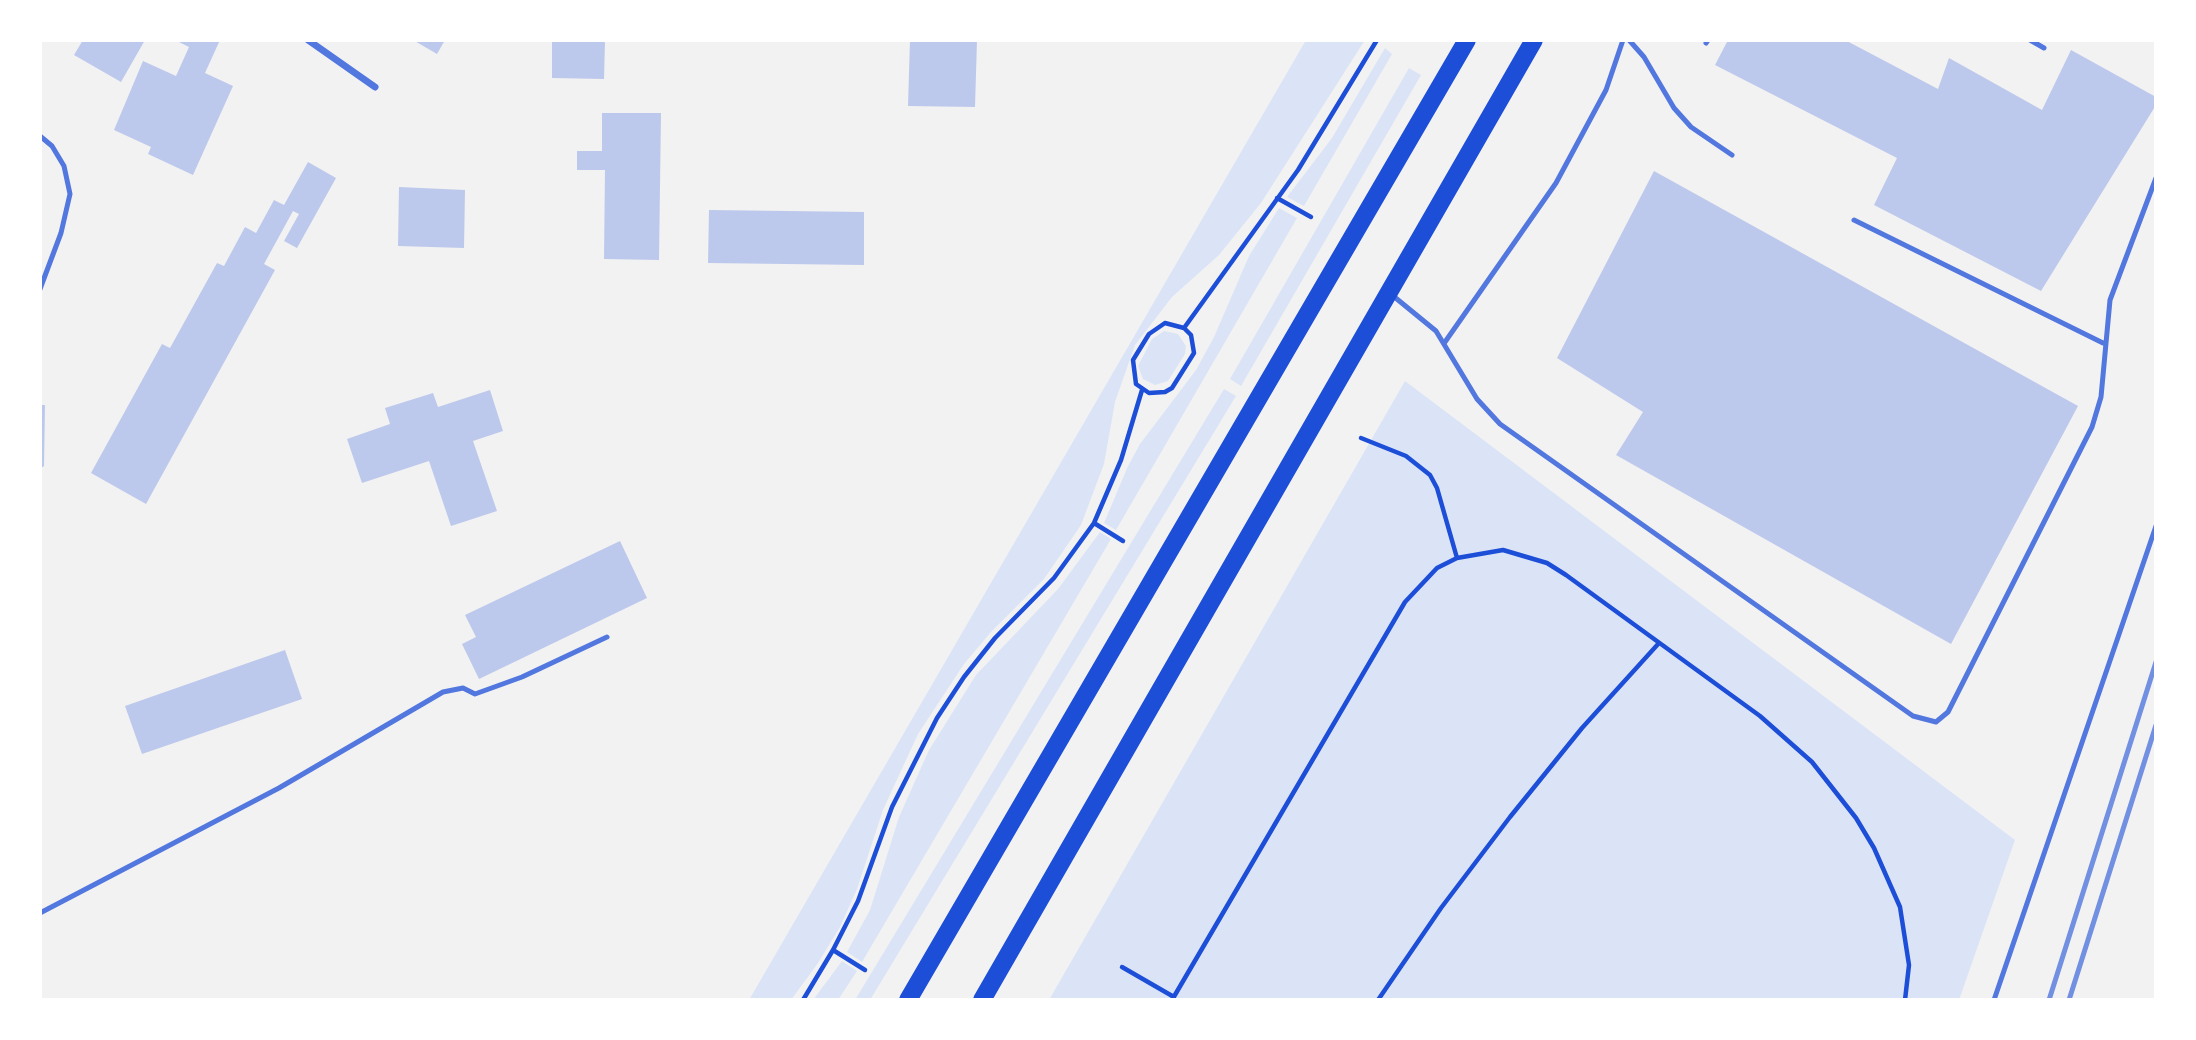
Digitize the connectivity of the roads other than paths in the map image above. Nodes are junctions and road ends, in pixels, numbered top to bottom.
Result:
1 (308, 40) edge
2 (1534, 40) edge
3 (1623, 40) edge
4 (1629, 40) edge
5 (2030, 40) edge
6 (1462, 42) edge
7 (2044, 48) dead end
8 (375, 87) dead end
9 (40, 136) edge
10 (1732, 155) dead end
11 (2156, 178) edge
12 (1854, 220) dead end
13 (40, 289) edge
14 (1387, 292) junction
15 (1445, 342) junction
16 (2103, 343) junction
17 (2156, 526) edge
18 (607, 637) dead end
19 (40, 914) edge
20 (908, 1000) edge
21 (982, 1000) edge
22 (1994, 1000) edge

1 - 8 street
2 - 14 main road
3 - 15 lane
4 - 10 lane
5 - 7 lane
6 - 20 main road
9 - 13 lane
11 - 16 lane
12 - 16 lane
14 - 15 lane
14 - 21 main road
15 - 16 lane
17 - 22 lane
18 - 19 lane

